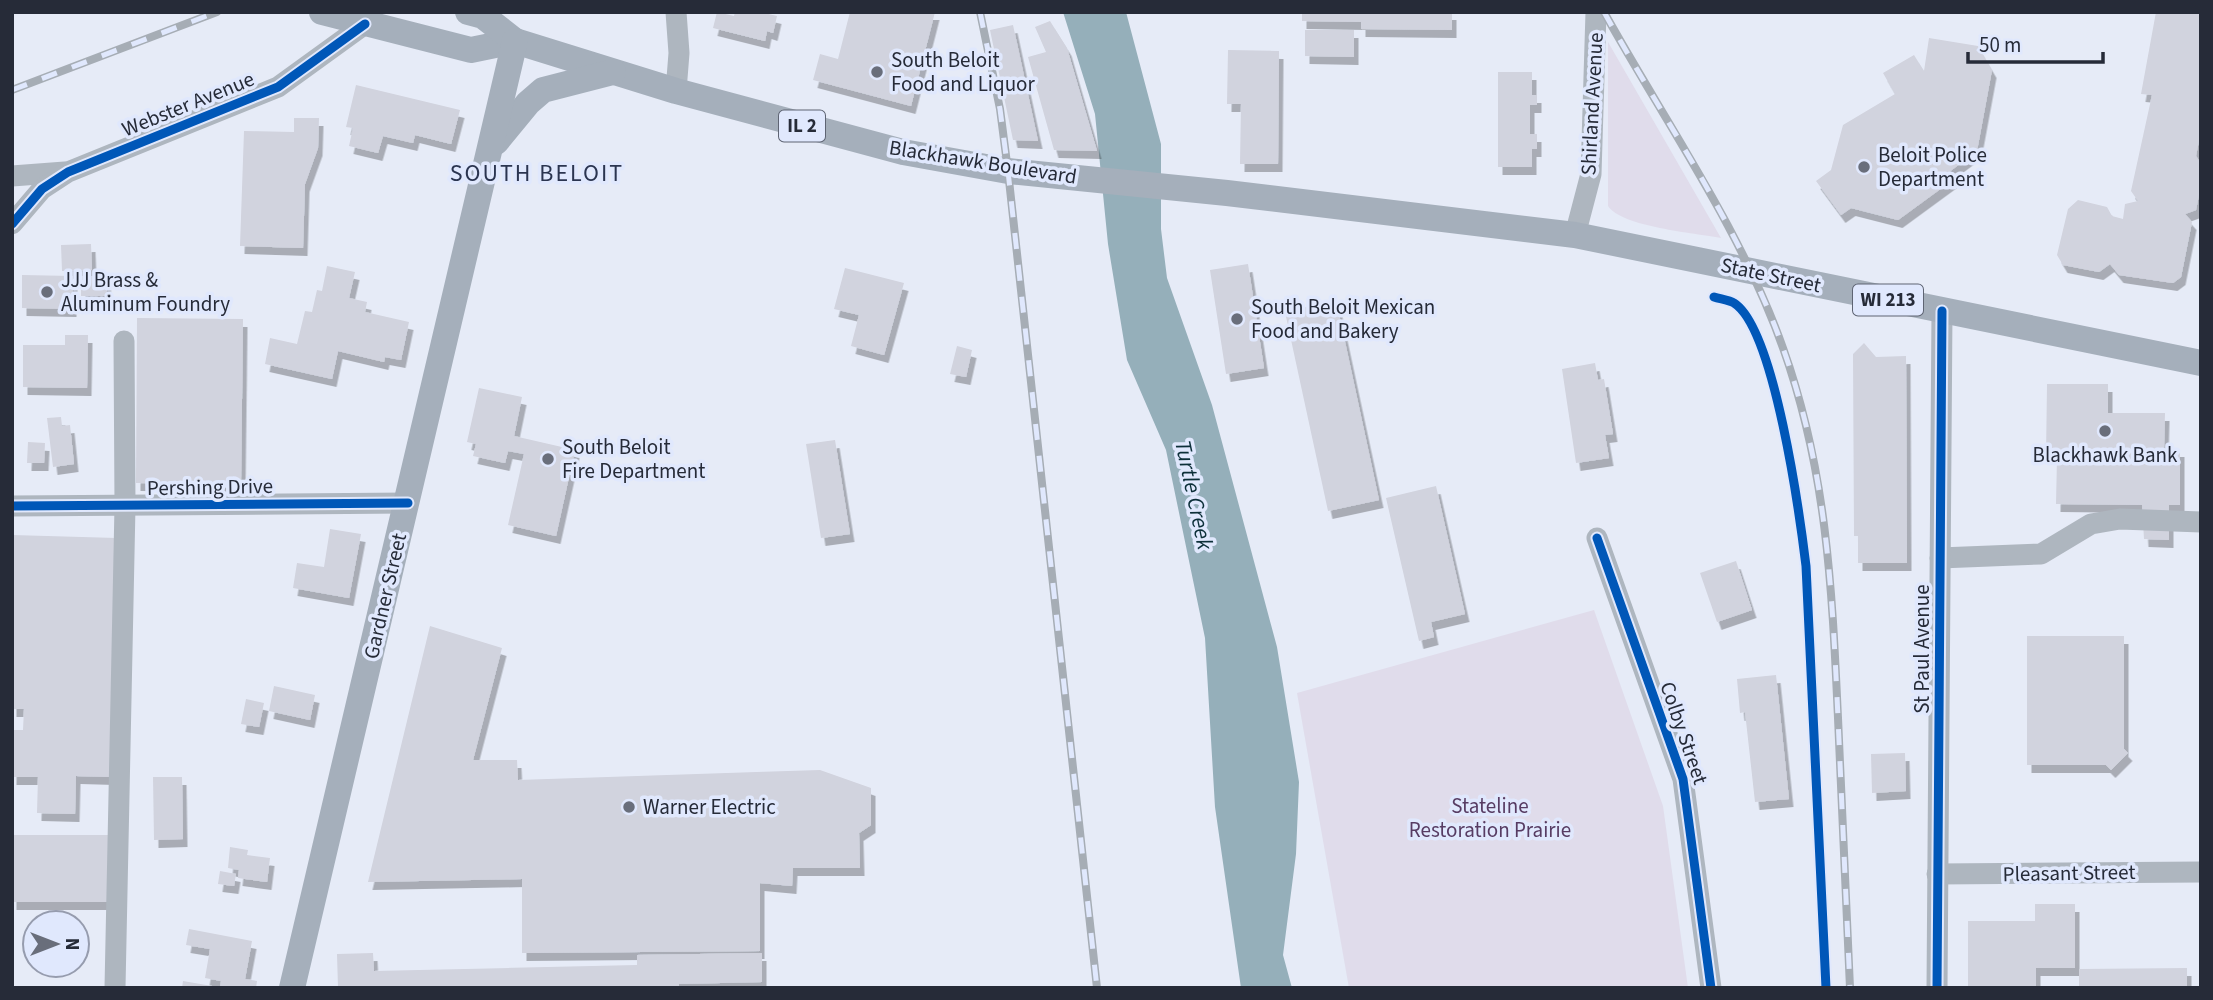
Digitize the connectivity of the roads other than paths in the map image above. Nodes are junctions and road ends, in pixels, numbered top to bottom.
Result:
1 (322, 12) edge
2 (468, 12) edge
3 (676, 12) edge
4 (1596, 12) edge
5 (365, 24) junction
6 (515, 41) junction
7 (613, 72) junction
8 (676, 92) junction
9 (493, 146) junction
10 (68, 172) junction
11 (12, 176) edge
12 (16, 217) edge
13 (1464, 220) joint
14 (1575, 235) junction
15 (1942, 311) junction
16 (124, 341) dead end
17 (2201, 363) edge
18 (408, 503) junction
19 (12, 506) edge
20 (125, 506) junction
21 (2201, 522) edge
22 (1597, 538) dead end
23 (1940, 558) junction
24 (2201, 872) edge
25 (1937, 874) junction
26 (115, 988) edge
27 (292, 988) edge
28 (1712, 988) edge
29 (1937, 988) edge

1 - 5 main road, Blackhawk Boulevard / IL 2
2 - 6 main road, Blackhawk Boulevard / IL 2
3 - 8 street
4 - 14 street, Shirland Avenue
5 - 6 main road, Blackhawk Boulevard / IL 2
5 - 10 street, Webster Avenue
6 - 7 main road, Blackhawk Boulevard / IL 2
6 - 9 main road, Gardner Street
7 - 8 main road, Blackhawk Boulevard / IL 2
7 - 9 main road
8 - 13 main road, Blackhawk Boulevard / IL 2
9 - 18 main road, Gardner Street
10 - 11 street
10 - 12 street, Webster Avenue
13 - 14 main road, State Street / WI 213
14 - 15 main road, State Street / WI 213
15 - 17 main road, State Street / WI 213
15 - 23 street, St Paul Avenue
16 - 20 street
18 - 20 street, Pershing Drive
18 - 27 main road, Gardner Street
19 - 20 street, Pershing Drive
20 - 26 street
21 - 23 street
22 - 28 street, Colby Street
23 - 25 street, St Paul Avenue
24 - 25 street, Pleasant Street
25 - 29 street, St Paul Avenue

